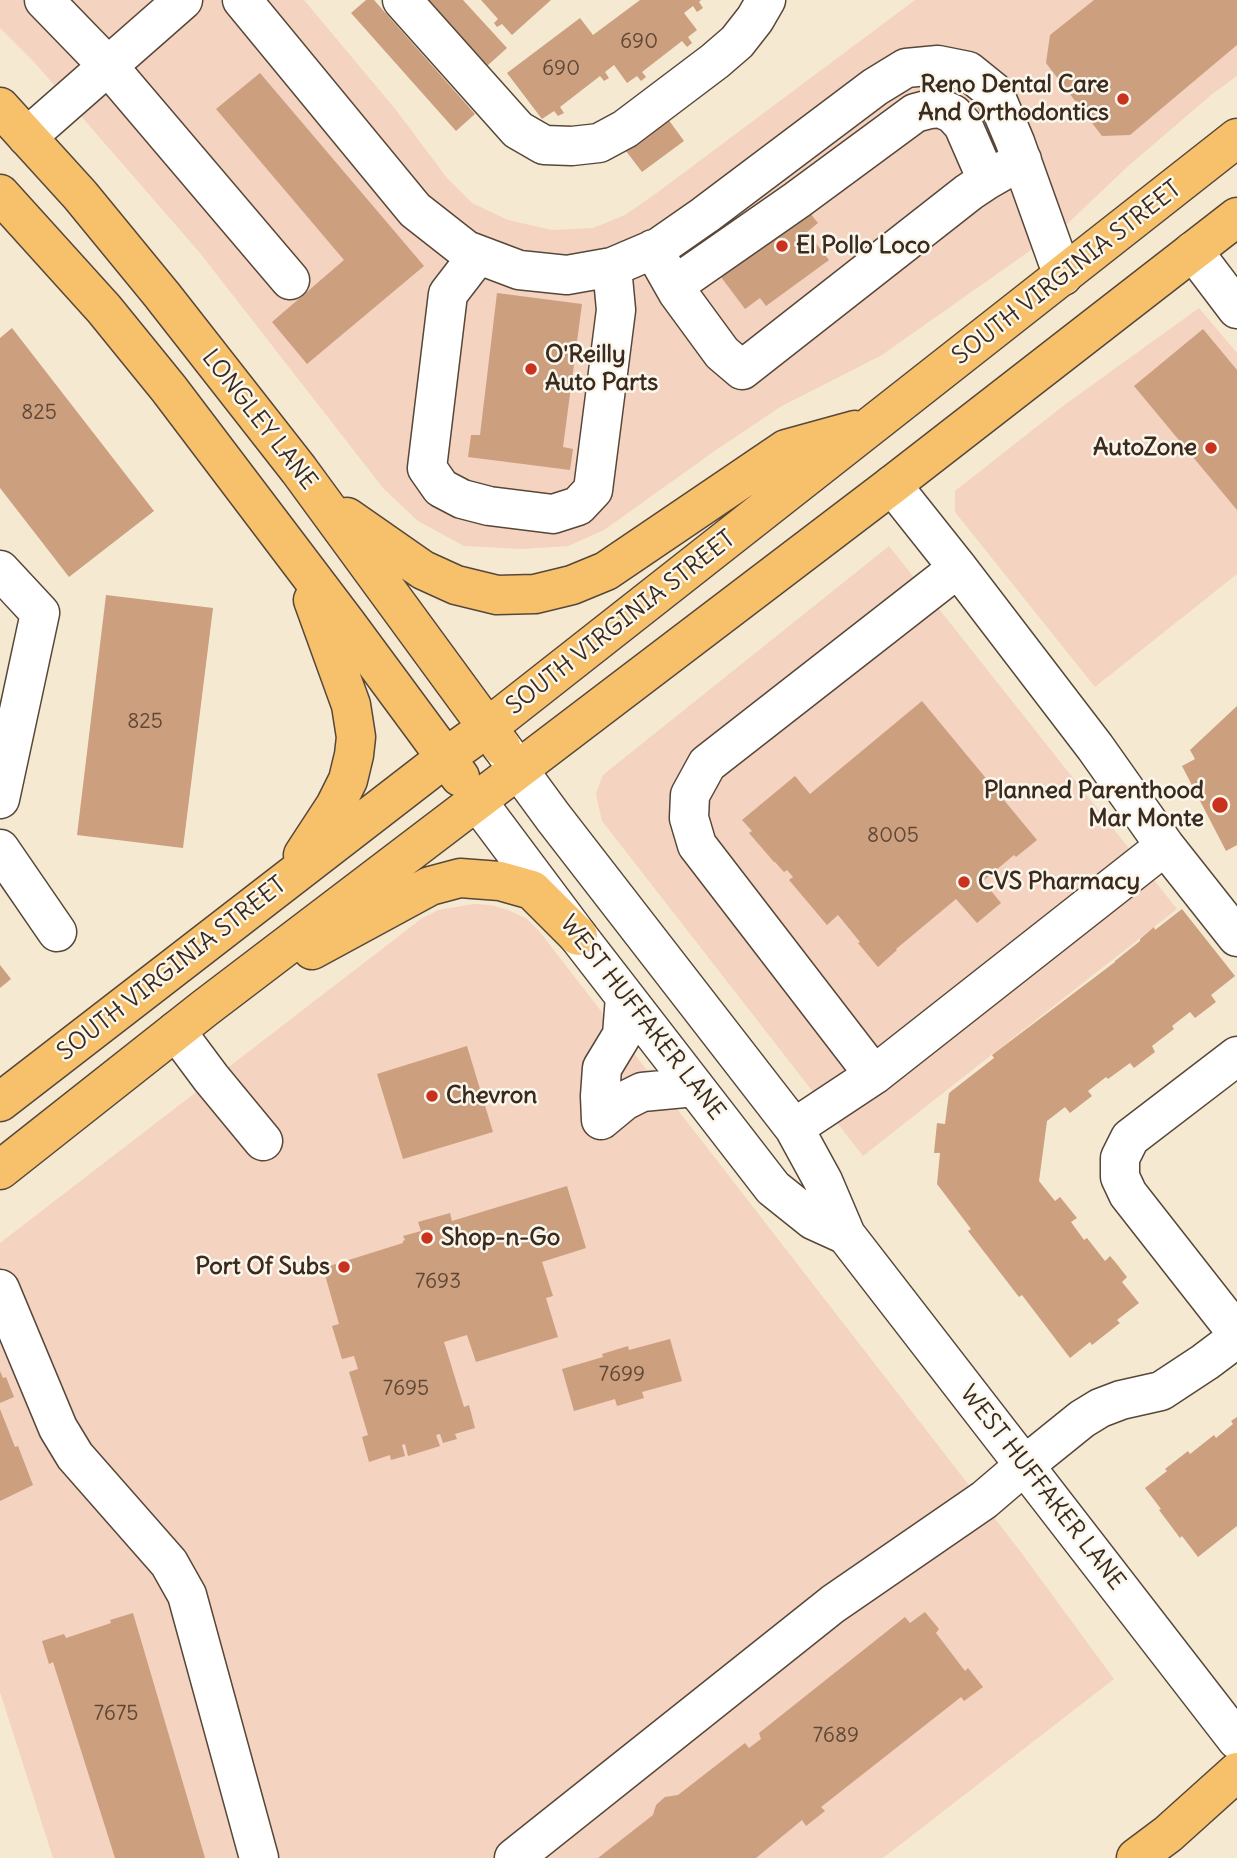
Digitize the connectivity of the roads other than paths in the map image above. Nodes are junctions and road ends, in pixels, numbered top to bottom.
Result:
1 (44, 0) edge
2 (183, 0) edge
3 (242, 0) edge
4 (402, 0) edge
5 (766, 0) edge
6 (107, 66) junction
7 (875, 87) junction
8 (0, 107) edge
9 (899, 124) junction
10 (27, 137) junction
11 (1237, 138) edge
12 (1022, 160) junction
13 (987, 180) junction
14 (0, 194) edge
15 (1237, 217) edge
16 (653, 249) junction
17 (1193, 251) junction
18 (478, 255) junction
19 (612, 267) junction
20 (1063, 276) junction
21 (290, 280) dead end
22 (675, 285) junction
23 (1237, 309) edge
24 (1021, 385) junction
25 (874, 424) junction
26 (892, 485) junction
27 (320, 497) junction
28 (299, 561) junction
29 (958, 568) junction
30 (0, 570) edge
31 (503, 748) junction
32 (461, 779) junction
33 (0, 799) edge
34 (1165, 846) junction
35 (0, 849) edge
36 (286, 881) junction
37 (57, 932) dead end
38 (578, 936) junction
39 (1237, 937) edge
40 (625, 997) junction
41 (191, 1020) junction
42 (1237, 1056) edge
43 (874, 1075) junction
44 (695, 1087) junction
45 (0, 1102) edge
46 (794, 1128) junction
47 (263, 1140) dead end
48 (0, 1170) edge
49 (846, 1236) junction
50 (0, 1289) edge
51 (1237, 1335) edge
52 (1025, 1465) junction
53 (1237, 1740) edge
54 (1237, 1772) edge
55 (259, 1858) edge
56 (514, 1858) edge
57 (1136, 1858) edge

1 - 6 street
2 - 6 street
3 - 18 street
4 - 5 street
6 - 10 street
6 - 21 street
7 - 9 street
7 - 12 street
7 - 16 street
8 - 10 main road, LONGLEY LANE
9 - 13 street
9 - 22 street
10 - 27 main road, LONGLEY LANE
11 - 20 main road, SOUTH VIRGINIA STREET
12 - 13 street
12 - 20 street
13 - 22 street
14 - 28 main road
15 - 17 main road, SOUTH VIRGINIA STREET
16 - 19 street
16 - 22 street
17 - 23 street
17 - 24 main road, SOUTH VIRGINIA STREET
18 - 19 street
18 - 19 street
20 - 24 main road
20 - 25 main road, SOUTH VIRGINIA STREET
24 - 26 main road, SOUTH VIRGINIA STREET
25 - 27 main road
25 - 31 main road, SOUTH VIRGINIA STREET
26 - 29 street
26 - 31 main road, SOUTH VIRGINIA STREET
27 - 31 main road, LONGLEY LANE
28 - 32 main road
28 - 36 main road
29 - 34 street
29 - 43 street
30 - 33 street
31 - 32 main road, SOUTH VIRGINIA STREET
31 - 32 main road, SOUTH VIRGINIA STREET
31 - 46 street, WEST HUFFAKER LANE
32 - 36 main road, SOUTH VIRGINIA STREET
32 - 38 street, WEST HUFFAKER LANE
32 - 41 main road, SOUTH VIRGINIA STREET
34 - 39 street
34 - 43 street
35 - 37 street
36 - 45 main road, SOUTH VIRGINIA STREET
38 - 40 street, WEST HUFFAKER LANE
38 - 41 main road
40 - 44 street, WEST HUFFAKER LANE
40 - 44 street
41 - 47 street
41 - 48 main road, SOUTH VIRGINIA STREET
42 - 51 street
43 - 46 street
44 - 49 street, WEST HUFFAKER LANE
46 - 49 street, WEST HUFFAKER LANE
49 - 52 street, WEST HUFFAKER LANE
50 - 55 street
51 - 52 street
52 - 53 street, WEST HUFFAKER LANE
52 - 56 street
54 - 57 main road

